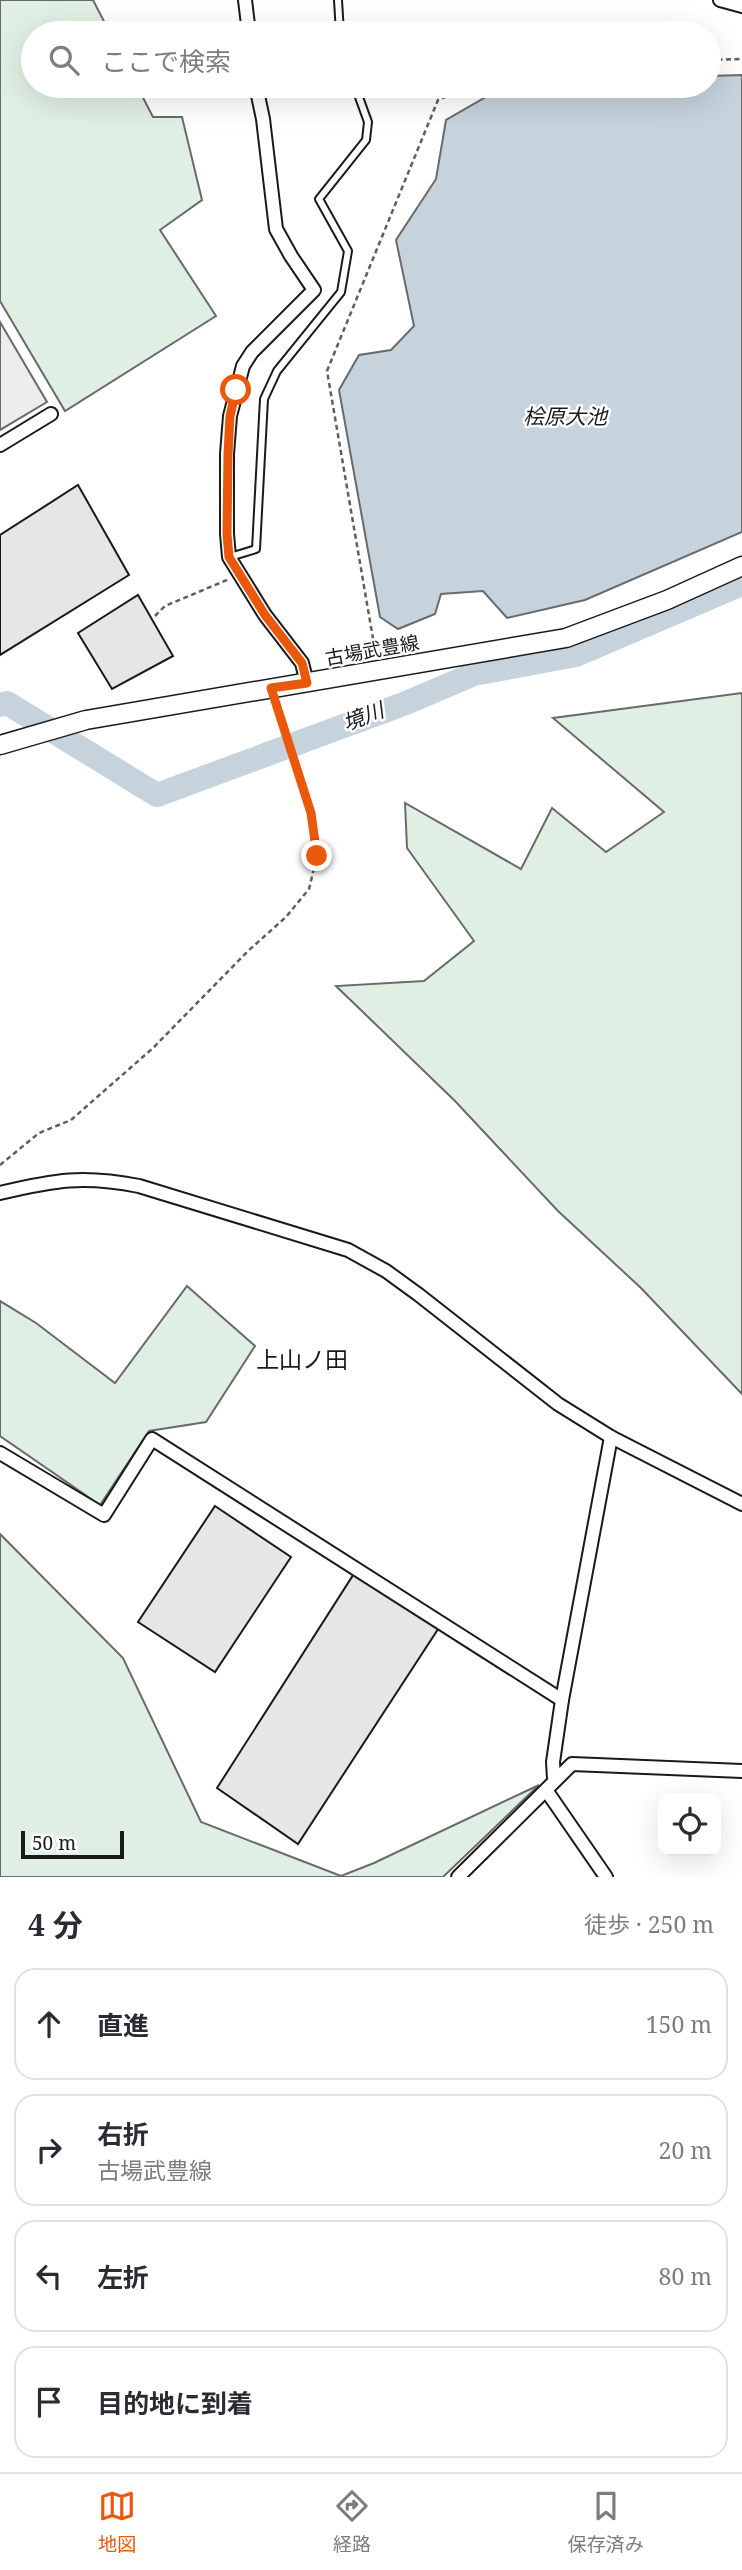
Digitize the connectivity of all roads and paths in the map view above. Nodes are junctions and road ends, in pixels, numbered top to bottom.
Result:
1 (245, 0) edge
2 (338, 0) edge
3 (720, 0) edge
4 (742, 6) edge
5 (248, 21) edge
6 (339, 21) edge
7 (742, 59) edge
8 (721, 60) edge
9 (259, 98) edge
10 (359, 98) edge
11 (443, 98) edge
12 (51, 414) dead end
13 (0, 445) edge
14 (229, 557) junction
15 (742, 566) edge
16 (240, 575) junction
17 (155, 616) dead end
18 (377, 663) dead end
19 (307, 683) junction
20 (271, 688) junction
21 (0, 745) edge
22 (0, 1165) edge
23 (0, 1193) edge
24 (611, 1437) junction
25 (0, 1453) edge
26 (742, 1504) edge
27 (562, 1700) junction
28 (742, 1771) edge
29 (550, 1785) junction
30 (458, 1877) edge
31 (606, 1877) edge

1 - 5 street
2 - 6 lane
3 - 4 street
7 - 8 path
9 - 14 street
10 - 14 lane
11 - 18 path
12 - 13 street
14 - 16 street
15 - 19 main road, 古場武豊線
16 - 17 path
16 - 19 street
19 - 20 main road, 古場武豊線
20 - 21 main road, 古場武豊線
20 - 22 path
23 - 24 street
24 - 26 street
24 - 27 street
25 - 27 street
27 - 29 street
28 - 29 street
29 - 30 street
29 - 31 street

